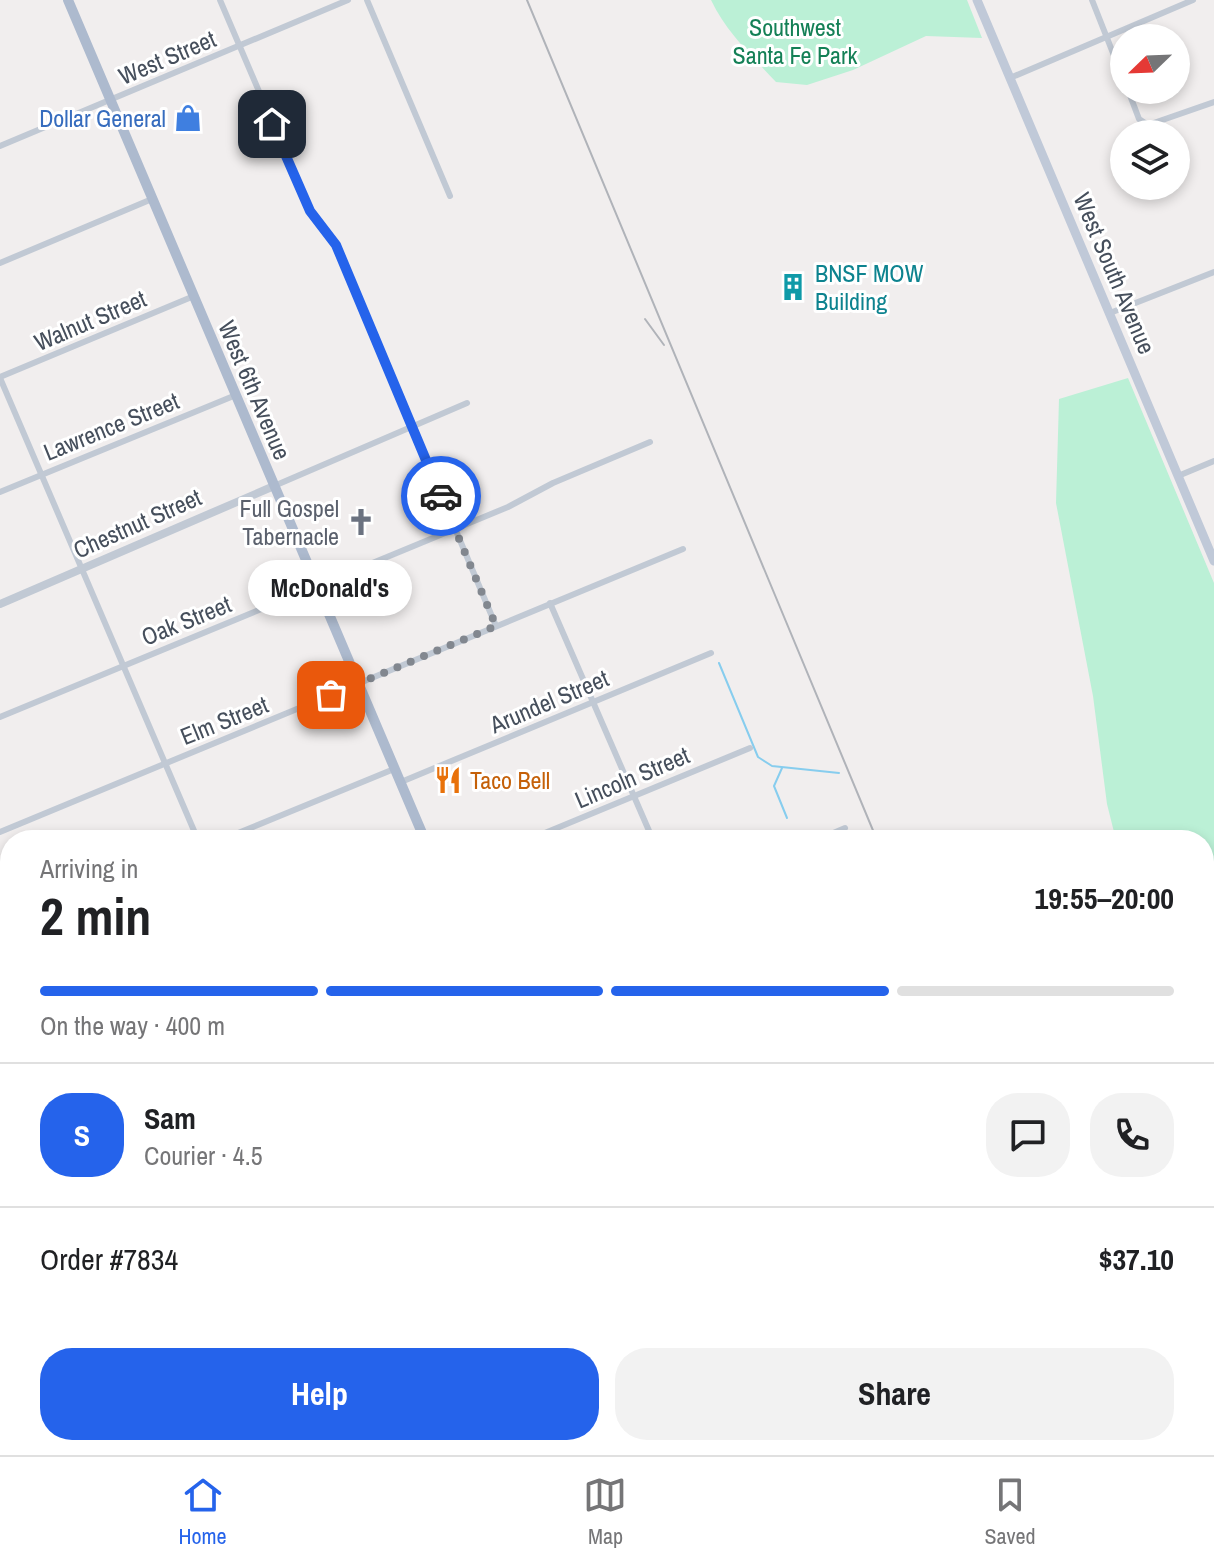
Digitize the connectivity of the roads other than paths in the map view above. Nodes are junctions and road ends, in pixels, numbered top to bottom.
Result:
1 (68, 0) edge
2 (220, 0) edge
3 (348, 0) edge
4 (367, 0) edge
5 (977, 0) edge
6 (1092, 0) edge
7 (1193, 0) edge
8 (1107, 35) junction
9 (1110, 43) edge
10 (239, 46) junction
11 (1010, 78) junction
12 (110, 100) junction
13 (1214, 102) edge
14 (1133, 104) edge
15 (0, 146) edge
16 (450, 196) dead end
17 (152, 199) junction
18 (0, 263) edge
19 (1214, 272) edge
20 (194, 296) junction
21 (1110, 313) junction
22 (0, 378) edge
23 (236, 395) junction
24 (467, 403) dead end
25 (412, 427) junction
26 (650, 442) dead end
27 (1214, 461) edge
28 (41, 475) junction
29 (1178, 476) junction
30 (274, 486) junction
31 (0, 492) edge
32 (455, 530) junction
33 (683, 549) dead end
34 (1213, 559) edge
35 (81, 568) junction
36 (316, 586) junction
37 (550, 603) junction
38 (0, 604) edge
39 (496, 626) junction
40 (711, 653) dead end
41 (122, 666) junction
42 (358, 684) junction
43 (592, 702) junction
44 (0, 717) edge
45 (750, 748) dead end
46 (165, 763) junction
47 (394, 769) junction
48 (400, 782) junction
49 (633, 796) junction
50 (845, 828) dead end
51 (5, 830) edge
52 (194, 830) edge
53 (245, 830) edge
54 (421, 830) edge
55 (552, 830) edge
56 (648, 830) edge
57 (840, 830) edge

1 - 12 main road, West 6th Avenue
2 - 10 street
3 - 10 street, West Street
4 - 16 street
5 - 11 main road, West South Avenue
6 - 8 street
7 - 8 street
8 - 9 street
8 - 11 street
10 - 12 street, West Street
10 - 25 street
11 - 21 main road, West South Avenue
12 - 15 street, West Street
12 - 17 main road, West 6th Avenue
13 - 14 street
17 - 18 street
17 - 20 main road, West 6th Avenue
19 - 21 street
20 - 22 street, Walnut Street
20 - 23 main road, West 6th Avenue
21 - 29 main road, West South Avenue
22 - 28 street
23 - 28 street, Lawrence Street
23 - 30 main road, West 6th Avenue
24 - 25 street, Chestnut Street
25 - 30 street, Chestnut Street
25 - 32 street
26 - 32 street, Oak Street
27 - 29 street
28 - 31 street, Lawrence Street
28 - 35 street
29 - 34 main road, West South Avenue
30 - 35 street, Chestnut Street
30 - 36 main road, West 6th Avenue
32 - 36 street, Oak Street
32 - 39 street
33 - 37 street, Elm Street
35 - 38 street, Chestnut Street
35 - 41 street
36 - 41 street, Oak Street
36 - 42 main road, West 6th Avenue
37 - 39 street, Elm Street
37 - 43 street
39 - 42 street, Elm Street
40 - 43 street, Arundel Street
41 - 44 street, Oak Street
41 - 46 street
42 - 46 street, Elm Street
42 - 47 main road, West 6th Avenue
43 - 48 street, Arundel Street
43 - 49 street
45 - 49 street, Lincoln Street
46 - 51 street, Elm Street
46 - 52 street
47 - 48 main road, West 6th Avenue
47 - 53 street
48 - 54 main road, West 6th Avenue
49 - 55 street, Lincoln Street
49 - 56 street
50 - 57 street

